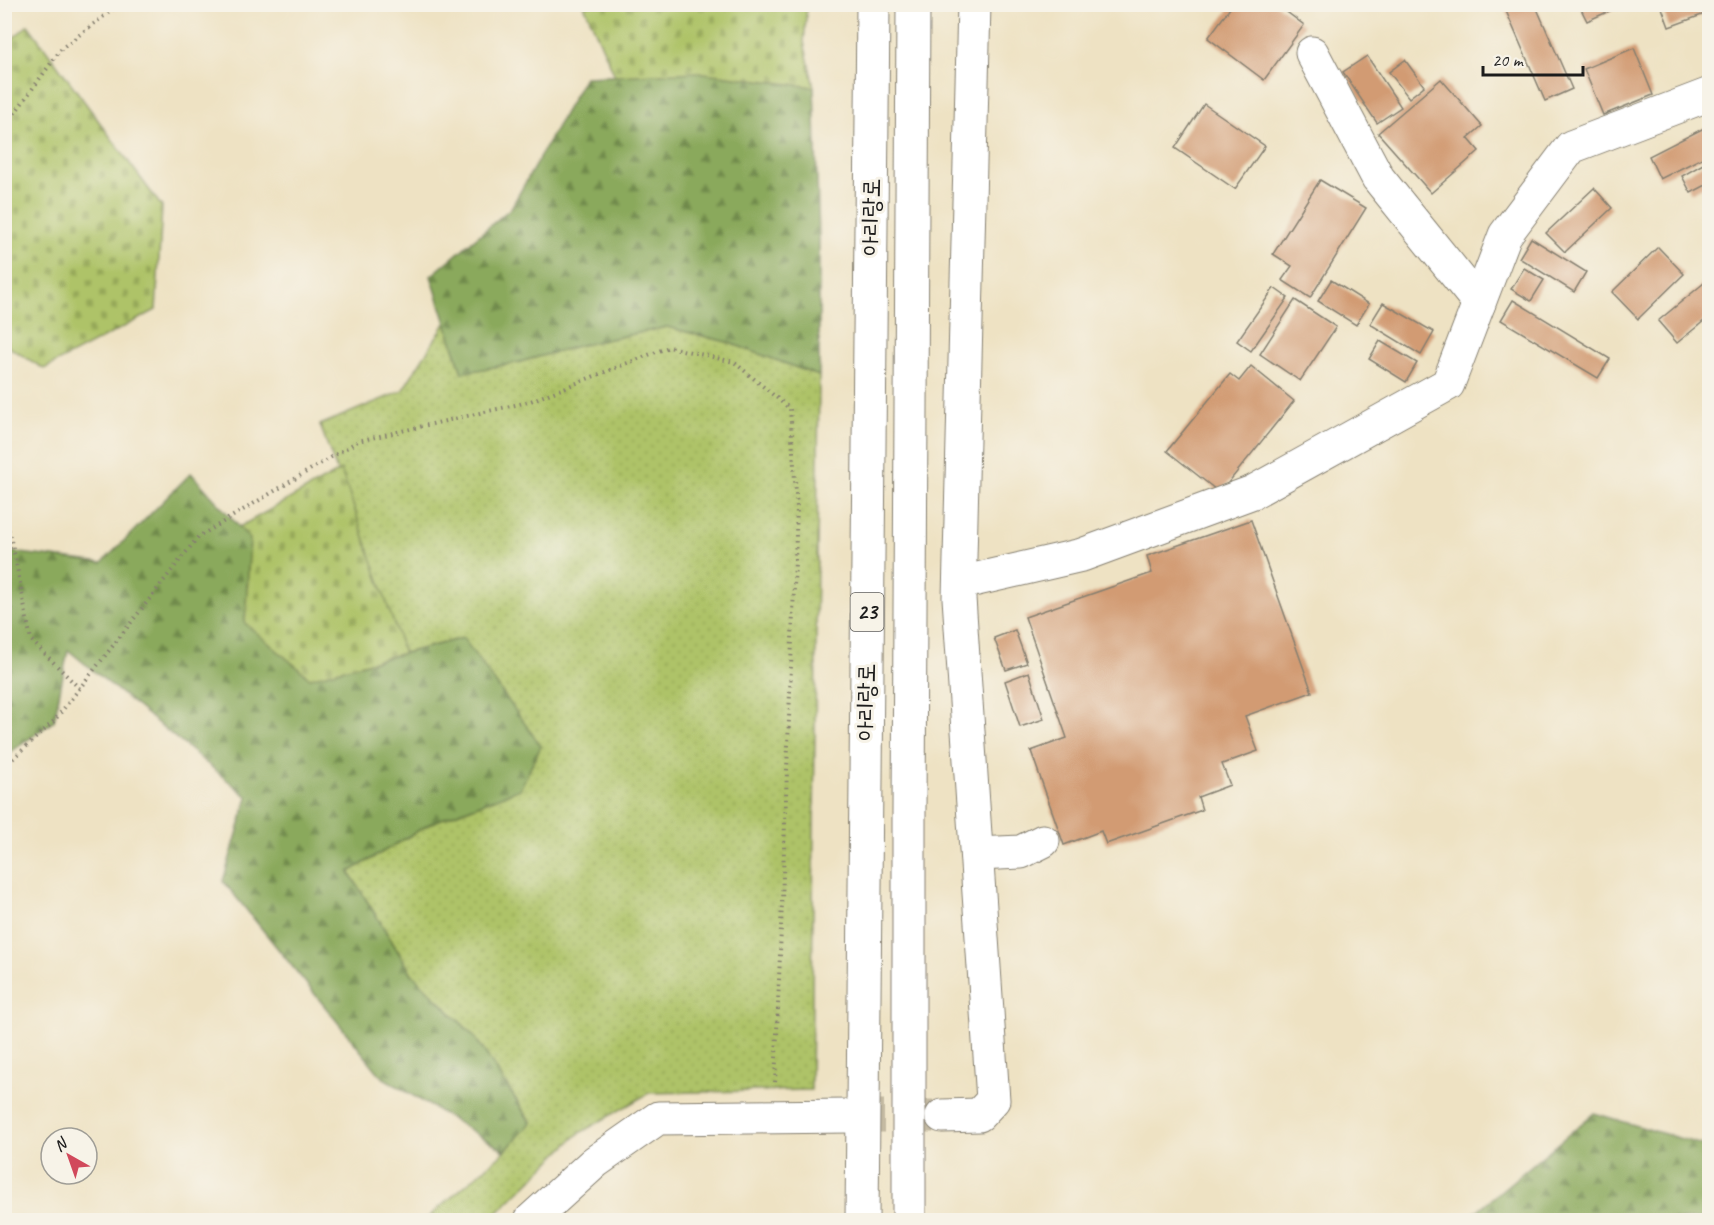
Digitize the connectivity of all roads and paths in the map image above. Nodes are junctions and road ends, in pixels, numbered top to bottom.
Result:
1 (120, 4) edge
2 (873, 4) edge
3 (913, 4) edge
4 (974, 4) edge
5 (1312, 53) dead end
6 (1710, 94) edge
7 (4, 128) edge
8 (1479, 303) junction
9 (4, 512) edge
10 (960, 583) junction
11 (80, 689) junction
12 (4, 767) edge
13 (1043, 841) dead end
14 (977, 854) junction
15 (773, 1116) junction
16 (851, 1116) tunnel mouth
17 (942, 1116) tunnel mouth
18 (531, 1221) edge
19 (862, 1221) edge
20 (909, 1221) edge

1 - 7 path
2 - 19 main road, 아리랑로 / 23
3 - 20 main road, 아리랑로 / 23
4 - 10 main road
5 - 8 main road
6 - 8 main road
8 - 10 main road
9 - 11 path
10 - 14 main road
11 - 12 path
11 - 15 path
13 - 14 main road
14 - 17 main road
15 - 16 main road
15 - 18 main road

